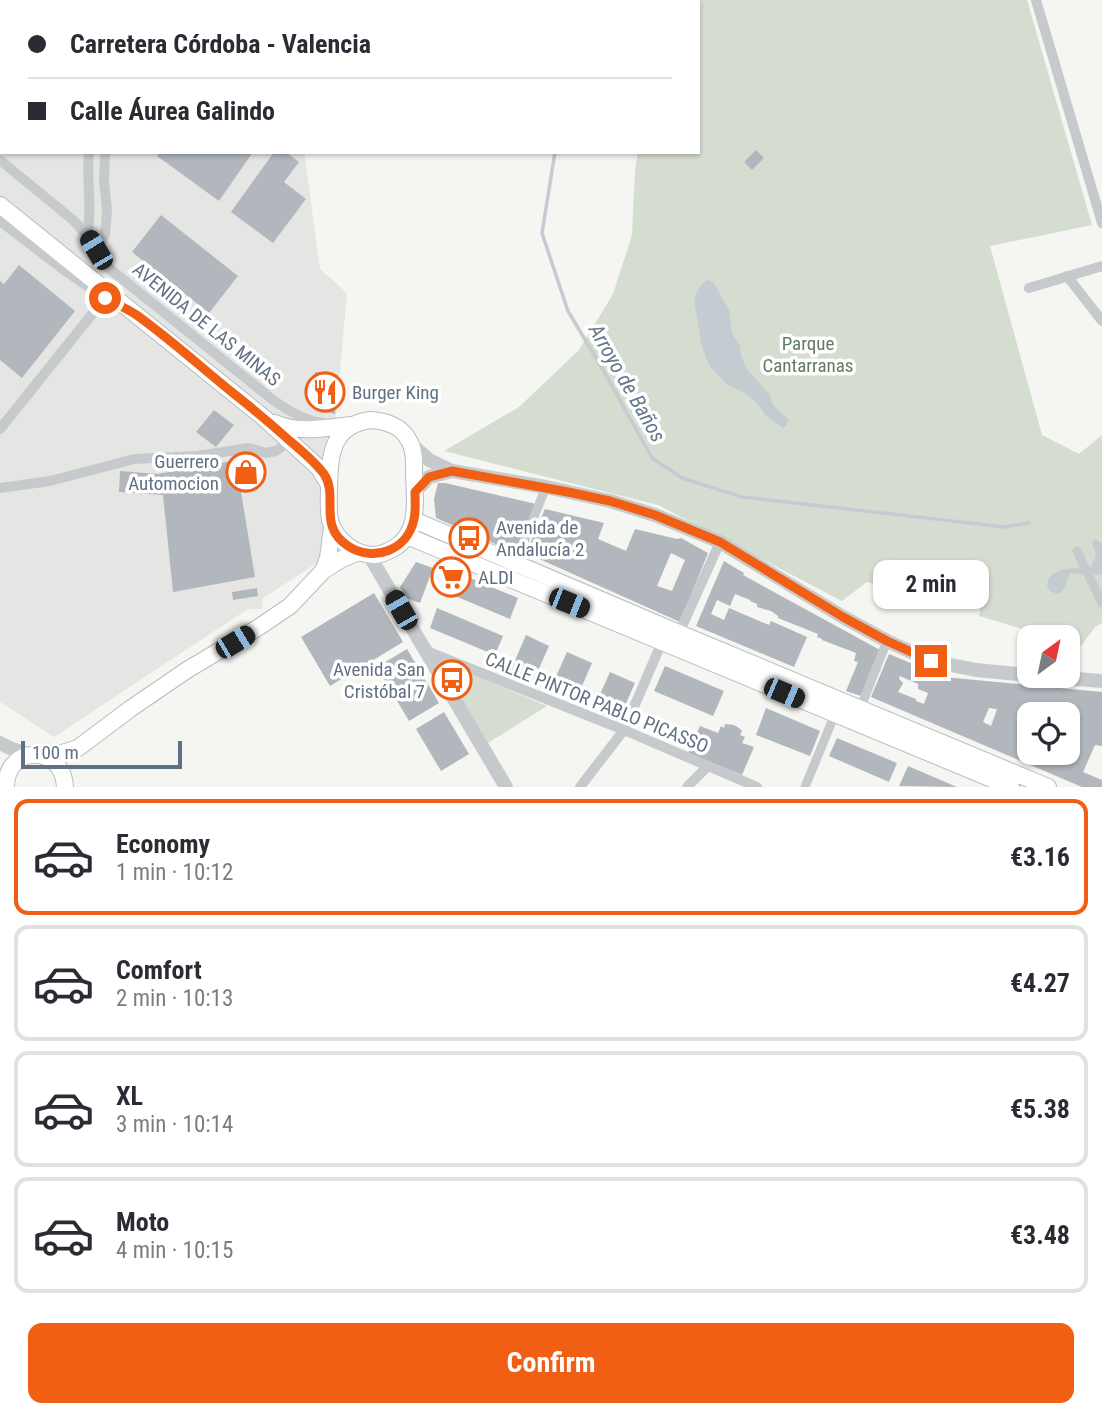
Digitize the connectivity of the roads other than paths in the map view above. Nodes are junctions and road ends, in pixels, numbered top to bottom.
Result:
1 (1036, 0) edge
2 (89, 154) edge
3 (106, 154) edge
4 (0, 160) edge
5 (1097, 190) edge
6 (0, 205) edge
7 (0, 221) edge
8 (1102, 223) edge
9 (88, 235) junction
10 (96, 250) junction
11 (1102, 267) edge
12 (1067, 276) junction
13 (1028, 288) dead end
14 (105, 298) junction
15 (136, 315) junction
16 (1102, 321) edge
17 (263, 417) junction
18 (351, 425) junction
19 (0, 429) edge
20 (290, 441) junction
21 (411, 444) junction
22 (452, 471) junction
23 (329, 485) junction
24 (546, 487) junction
25 (0, 488) edge
26 (415, 492) junction
27 (414, 520) junction
28 (332, 527) junction
29 (407, 536) junction
30 (720, 542) junction
31 (1077, 551) dead end
32 (364, 553) junction
33 (515, 564) junction
34 (323, 571) junction
35 (1102, 603) edge
36 (679, 633) junction
37 (887, 641) junction
38 (662, 642) junction
39 (424, 650) junction
40 (1017, 674) edge
41 (1080, 679) edge
42 (1102, 681) edge
43 (860, 709) junction
44 (835, 714) junction
45 (624, 730) junction
46 (0, 743) edge
47 (78, 748) junction
48 (0, 751) edge
49 (36, 755) junction
50 (708, 766) junction
51 (7, 780) edge
52 (979, 781) edge
53 (65, 786) edge
54 (506, 787) edge
55 (580, 787) edge
56 (687, 787) edge
57 (757, 787) edge
58 (805, 787) edge
59 (1011, 787) edge
60 (1048, 787) edge

1 - 5 street
2 - 9 street
3 - 10 street
4 - 9 street, AVENIDA DE LAS MINAS
5 - 8 street
6 - 15 main road
7 - 14 street, AVENIDA DE LAS MINAS
9 - 10 street, AVENIDA DE LAS MINAS
10 - 18 street, AVENIDA DE LAS MINAS
11 - 12 street
12 - 13 street
12 - 16 street
14 - 15 street, AVENIDA DE LAS MINAS
14 - 19 street
15 - 17 main road
17 - 18 main road
17 - 20 main road
18 - 21 main road
18 - 23 main road
20 - 23 main road
20 - 25 street
21 - 22 street
21 - 26 main road
22 - 24 street
22 - 26 street
23 - 28 main road
24 - 30 street
24 - 33 street
26 - 27 main road
27 - 29 main road
27 - 33 main road
28 - 32 main road
28 - 34 main road
29 - 32 main road
29 - 38 main road
30 - 36 street
30 - 37 street
31 - 35 street
32 - 34 main road
32 - 39 street
33 - 36 main road
34 - 47 main road
36 - 43 main road
37 - 40 street
37 - 43 street
38 - 44 main road
38 - 45 street
39 - 45 street, CALLE PINTOR PABLO PICASSO
39 - 54 street
41 - 42 street
43 - 60 main road
44 - 52 main road
44 - 58 street
45 - 50 street, CALLE PINTOR PABLO PICASSO
45 - 55 street
46 - 49 street
47 - 49 main road
47 - 53 main road
48 - 51 street
49 - 51 main road
49 - 53 main road
50 - 56 street
50 - 57 street, CALLE PINTOR PABLO PICASSO
52 - 59 main road

